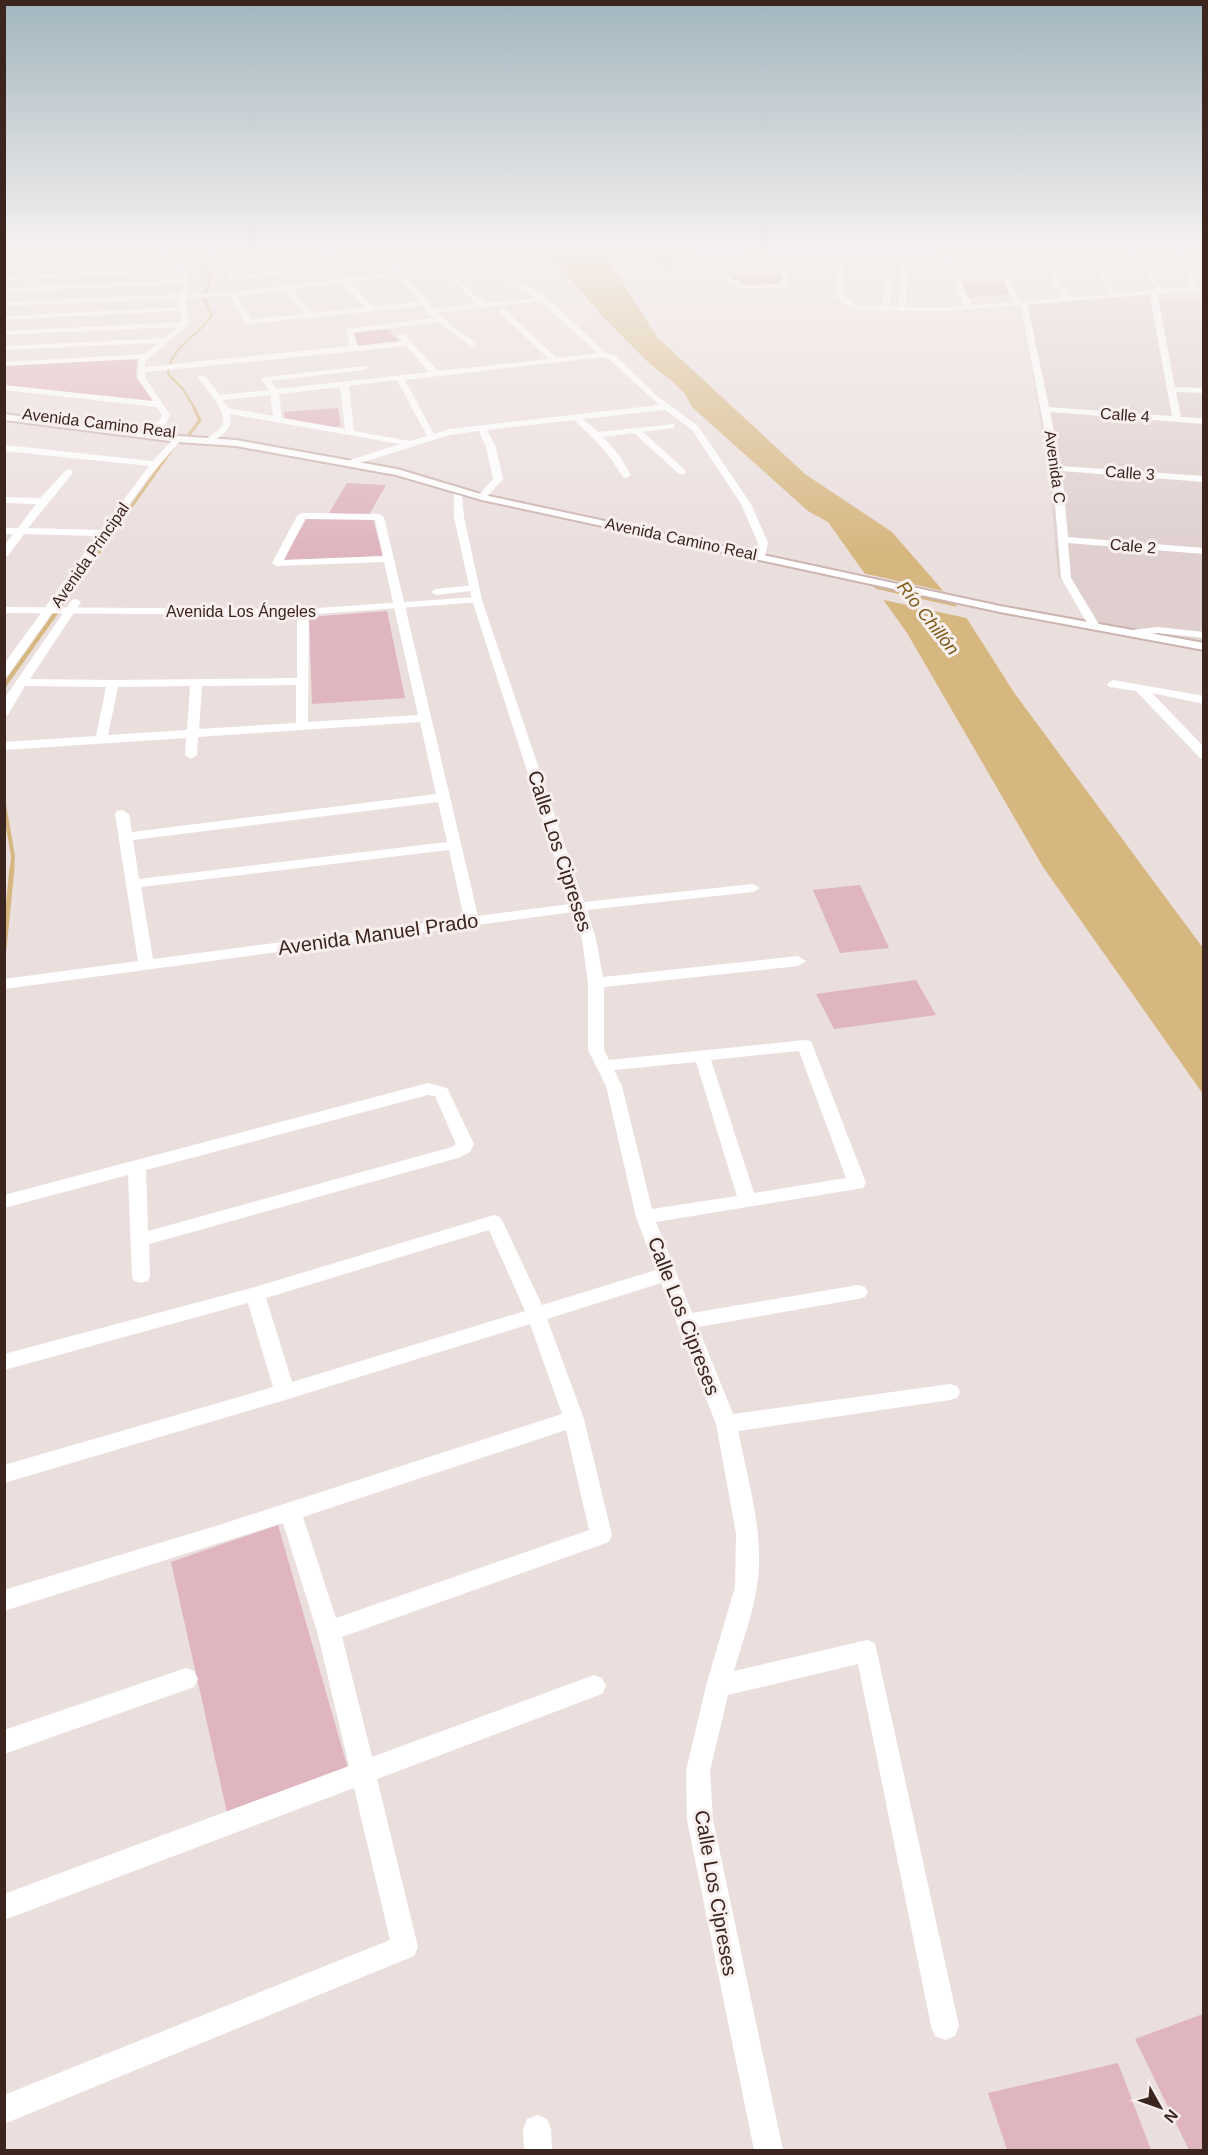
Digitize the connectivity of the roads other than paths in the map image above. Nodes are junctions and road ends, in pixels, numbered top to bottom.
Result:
1 (151, 351) edge
2 (339, 351) edge
3 (415, 351) edge
4 (545, 351) edge
5 (598, 351) edge
6 (1032, 351) edge
7 (1164, 351) edge
8 (603, 355) junction
9 (144, 356) junction
10 (555, 360) junction
11 (4, 364) edge
12 (141, 370) junction
13 (435, 373) junction
14 (399, 377) junction
15 (202, 378) dead end
16 (376, 379) junction
17 (344, 382) junction
18 (9, 387) edge
19 (1172, 389) junction
20 (150, 391) junction
21 (274, 391) junction
22 (1203, 391) edge
23 (4, 393) edge
24 (218, 398) junction
25 (134, 401) junction
26 (161, 405) junction
27 (665, 407) junction
28 (225, 410) junction
29 (1046, 410) junction
30 (4, 411) edge
31 (4, 417) edge
32 (575, 417) junction
33 (1177, 419) junction
34 (278, 420) junction
35 (1203, 421) edge
36 (671, 426) dead end
37 (482, 428) junction
38 (636, 430) junction
39 (148, 431) junction
40 (350, 433) junction
41 (596, 435) junction
42 (432, 438) junction
43 (192, 439) junction
44 (178, 440) junction
45 (209, 440) junction
46 (411, 444) junction
47 (4, 448) edge
48 (351, 463) junction
49 (154, 464) junction
50 (363, 466) junction
51 (1058, 468) junction
52 (69, 472) dead end
53 (682, 472) dead end
54 (626, 475) dead end
55 (1203, 479) edge
56 (457, 496) junction
57 (482, 497) junction
58 (4, 500) edge
59 (43, 501) junction
60 (4, 531) edge
61 (21, 531) junction
62 (106, 533) junction
63 (1063, 540) junction
64 (1203, 551) edge
65 (4, 554) edge
66 (389, 559) junction
67 (763, 560) junction
68 (476, 594) junction
69 (397, 600) junction
70 (4, 601) edge
71 (53, 607) junction
72 (73, 607) junction
73 (4, 610) edge
74 (303, 612) junction
75 (998, 614) junction
76 (1094, 626) junction
77 (1132, 633) junction
78 (1203, 635) edge
79 (1203, 647) edge
80 (1203, 657) edge
81 (4, 674) edge
82 (301, 681) junction
83 (22, 682) junction
84 (196, 682) junction
85 (113, 684) junction
86 (1113, 684) dead end
87 (1140, 688) junction
88 (1203, 700) edge
89 (4, 712) edge
90 (423, 718) junction
91 (302, 727) junction
92 (194, 734) junction
93 (101, 740) junction
94 (4, 746) edge
95 (191, 754) dead end
96 (1203, 755) edge
97 (443, 797) junction
98 (122, 814) dead end
99 (126, 837) junction
100 (454, 845) junction
101 (133, 884) junction
102 (753, 888) dead end
103 (578, 907) junction
104 (472, 921) junction
105 (798, 961) dead end
106 (146, 965) junction
107 (596, 983) junction
108 (4, 984) edge
109 (702, 1056) junction
110 (603, 1066) junction
111 (137, 1168) junction
112 (748, 1201) junction
113 (4, 1202) edge
114 (645, 1217) junction
115 (139, 1240) junction
116 (668, 1274) junction
117 (141, 1276) dead end
118 (858, 1292) dead end
119 (255, 1294) junction
120 (536, 1314) junction
121 (687, 1321) junction
122 (4, 1362) edge
123 (285, 1392) junction
124 (950, 1392) dead end
125 (574, 1419) junction
126 (726, 1424) junction
127 (4, 1474) edge
128 (290, 1510) junction
129 (4, 1601) edge
130 (329, 1631) junction
131 (186, 1679) dead end
132 (594, 1686) dead end
133 (718, 1686) junction
134 (4, 1742) edge
135 (364, 1772) junction
136 (4, 1908) edge
137 (945, 2026) dead end
138 (4, 2110) edge
139 (768, 2151) edge

1 - 9 street
2 - 12 street
3 - 13 street
4 - 10 street
5 - 8 street
6 - 29 street, Avenida C
7 - 19 street
8 - 10 street
8 - 27 street
9 - 11 street
9 - 12 street
10 - 13 street
12 - 20 street
13 - 14 street
14 - 16 street
14 - 42 street
15 - 24 street
16 - 17 street
16 - 21 street
17 - 21 street
17 - 40 street
18 - 23 street
18 - 25 street
19 - 22 street
19 - 33 street
20 - 25 street
20 - 26 street
21 - 24 street
21 - 34 street
24 - 28 street
25 - 26 street
26 - 39 street
27 - 32 street
27 - 67 street
28 - 34 street
28 - 45 street
29 - 33 street, Calle 4
29 - 51 street, Avenida C
30 - 39 street, Avenida Camino Real
31 - 39 street, Avenida Camino Real
32 - 37 street
32 - 41 street
33 - 35 street, Calle 4
34 - 40 street
36 - 38 street
37 - 42 street
37 - 57 street
38 - 41 street
38 - 53 street
39 - 43 street, Avenida Camino Real
39 - 44 street, Avenida Camino Real
40 - 46 street
41 - 54 street
42 - 46 street
43 - 44 street, Avenida Camino Real
43 - 45 street, Avenida Camino Real
44 - 49 street, Avenida Principal
45 - 48 street, Avenida Camino Real
46 - 48 street
47 - 49 street
48 - 50 street, Avenida Camino Real
49 - 62 street, Avenida Principal
50 - 56 street, Avenida Camino Real
50 - 57 street, Avenida Camino Real
51 - 55 street, Calle 3
51 - 63 street, Avenida C
52 - 59 street
56 - 67 street, Avenida Camino Real
56 - 68 street, Calle Los Cipreses
57 - 67 street, Avenida Camino Real
58 - 59 street
59 - 61 street
60 - 61 street
61 - 62 street
61 - 65 street
62 - 71 street, Avenida Principal
63 - 64 street, Cale 2
63 - 76 street, Avenida C
66 - 66 street
66 - 69 street
67 - 75 street, Avenida Camino Real
68 - 69 street, Avenida Los Ángeles
68 - 103 street, Calle Los Cipreses
69 - 72 street, Avenida Los Ángeles
69 - 74 street, Avenida Los Ángeles
69 - 90 street
70 - 71 street, Avenida Los Ángeles
71 - 72 street, Avenida Los Ángeles
71 - 73 street, Avenida Los Ángeles
71 - 81 street, Avenida Principal
72 - 74 street, Avenida Los Ángeles
72 - 83 street, Avenida Principal
74 - 82 street
75 - 76 street
75 - 80 street
76 - 77 street
77 - 78 street
77 - 79 street
82 - 84 street
82 - 91 street
83 - 85 street
83 - 89 street, Avenida Principal
84 - 85 street
84 - 92 street
85 - 93 street
86 - 87 street
87 - 88 street
87 - 96 street
90 - 91 street
90 - 97 street
91 - 92 street
92 - 93 street
92 - 95 street
93 - 94 street
97 - 99 street
97 - 100 street
98 - 99 street
99 - 101 street
100 - 101 street
100 - 104 street
101 - 106 street
102 - 103 street, Avenida Manuel Prado
103 - 104 street, Avenida Manuel Prado
103 - 107 street, Calle Los Cipreses
104 - 106 street, Avenida Manuel Prado
105 - 107 street
106 - 108 street, Avenida Manuel Prado
107 - 110 street, Calle Los Cipreses
109 - 110 street
109 - 112 street
109 - 112 street
110 - 114 street, Calle Los Cipreses
111 - 113 street
111 - 115 street
111 - 115 street
112 - 114 street
114 - 116 street, Calle Los Cipreses
115 - 117 street
116 - 120 street
116 - 121 street, Calle Los Cipreses
118 - 121 street
119 - 120 street
119 - 122 street
119 - 123 street
120 - 123 street
120 - 125 street
121 - 126 street, Calle Los Cipreses
123 - 127 street
124 - 126 street
125 - 128 street
125 - 130 street
126 - 133 street, Calle Los Cipreses
128 - 129 street
128 - 130 street
130 - 135 street
131 - 134 street
132 - 135 street
133 - 137 street
133 - 139 street, Calle Los Cipreses
135 - 136 street
135 - 138 street

